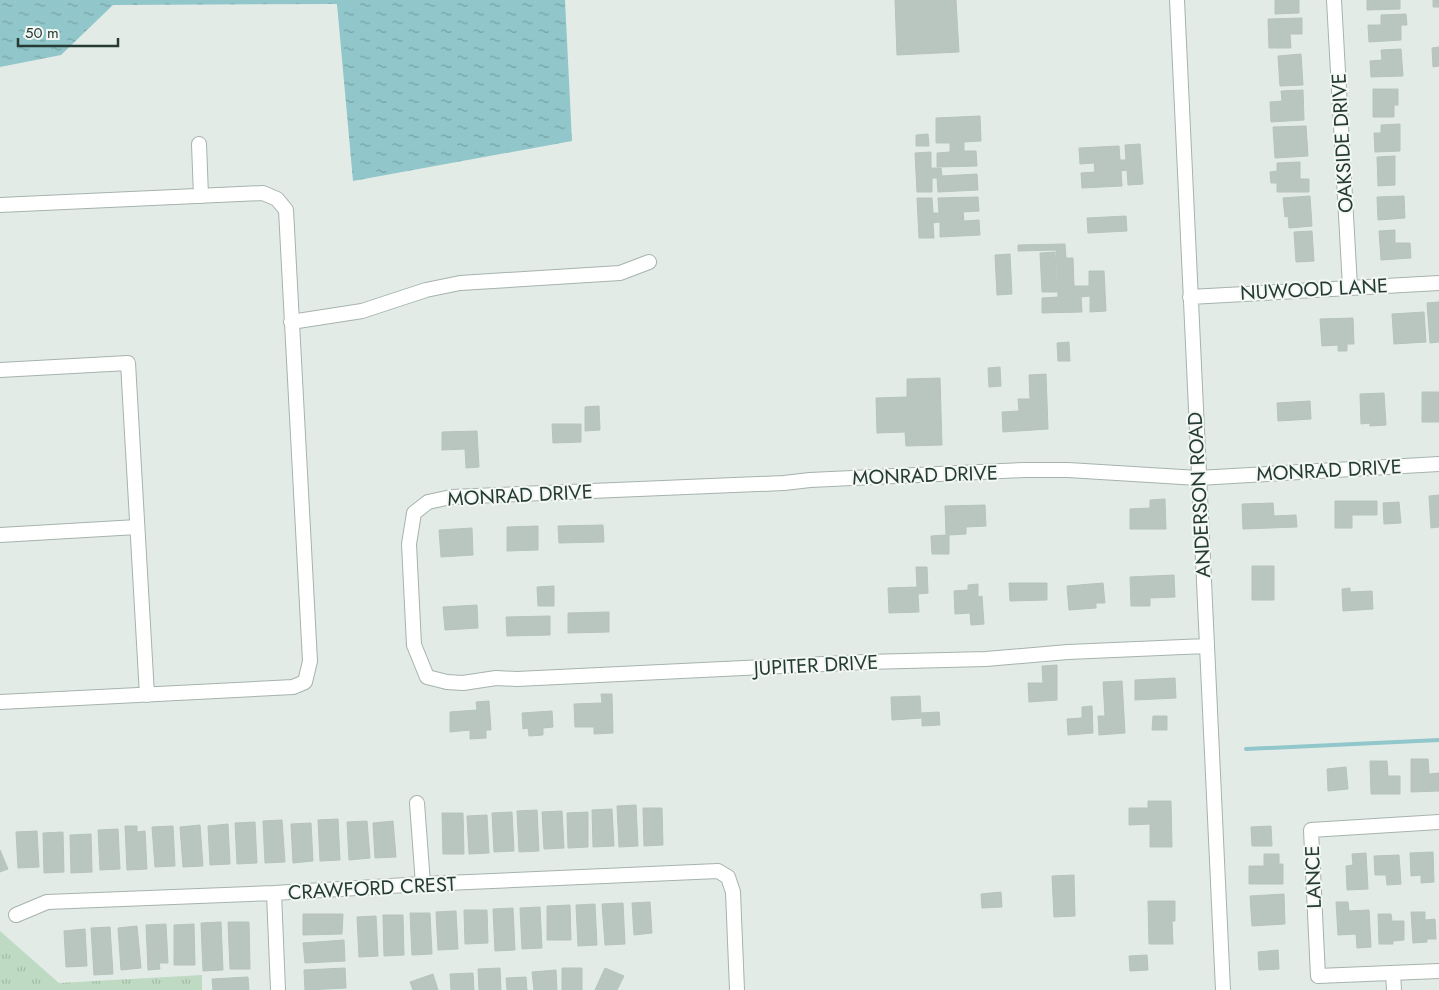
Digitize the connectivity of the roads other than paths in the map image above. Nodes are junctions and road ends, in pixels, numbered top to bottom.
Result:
1 (1177, 0) edge
2 (1334, 0) edge
3 (199, 144) dead end
4 (201, 196) junction
5 (0, 205) edge
6 (649, 262) dead end
7 (1439, 283) edge
8 (1350, 287) junction
9 (1190, 297) junction
10 (291, 322) junction
11 (0, 370) edge
12 (1439, 464) edge
13 (1198, 478) junction
14 (137, 527) junction
15 (0, 535) edge
16 (1206, 646) junction
17 (427, 677) joint
18 (147, 695) junction
19 (0, 702) edge
20 (417, 804) dead end
21 (1439, 822) edge
22 (423, 884) junction
23 (274, 893) junction
24 (16, 916) dead end
25 (1439, 971) edge
26 (1393, 973) junction
27 (278, 990) edge
28 (737, 990) edge
29 (1223, 990) edge
30 (1394, 990) edge

1 - 9 street, ANDERSON ROAD
2 - 8 street, OAKSIDE DRIVE
3 - 4 street
4 - 5 street
4 - 10 street
6 - 10 street
7 - 8 street, NUWOOD LANE
8 - 9 street, NUWOOD LANE
9 - 13 street, ANDERSON ROAD
10 - 18 street
11 - 14 street
12 - 13 street, MONRAD DRIVE
13 - 16 street, ANDERSON ROAD
13 - 17 street, MONRAD DRIVE
14 - 15 street
14 - 18 street
16 - 17 street, JUPITER DRIVE
16 - 29 street, ANDERSON ROAD
18 - 19 street
20 - 22 street
21 - 26 street, LANCE
22 - 23 street, CRAWFORD CREST
22 - 28 street, CRAWFORD CREST
23 - 24 street, CRAWFORD CREST
23 - 27 street
25 - 26 street
26 - 30 street

